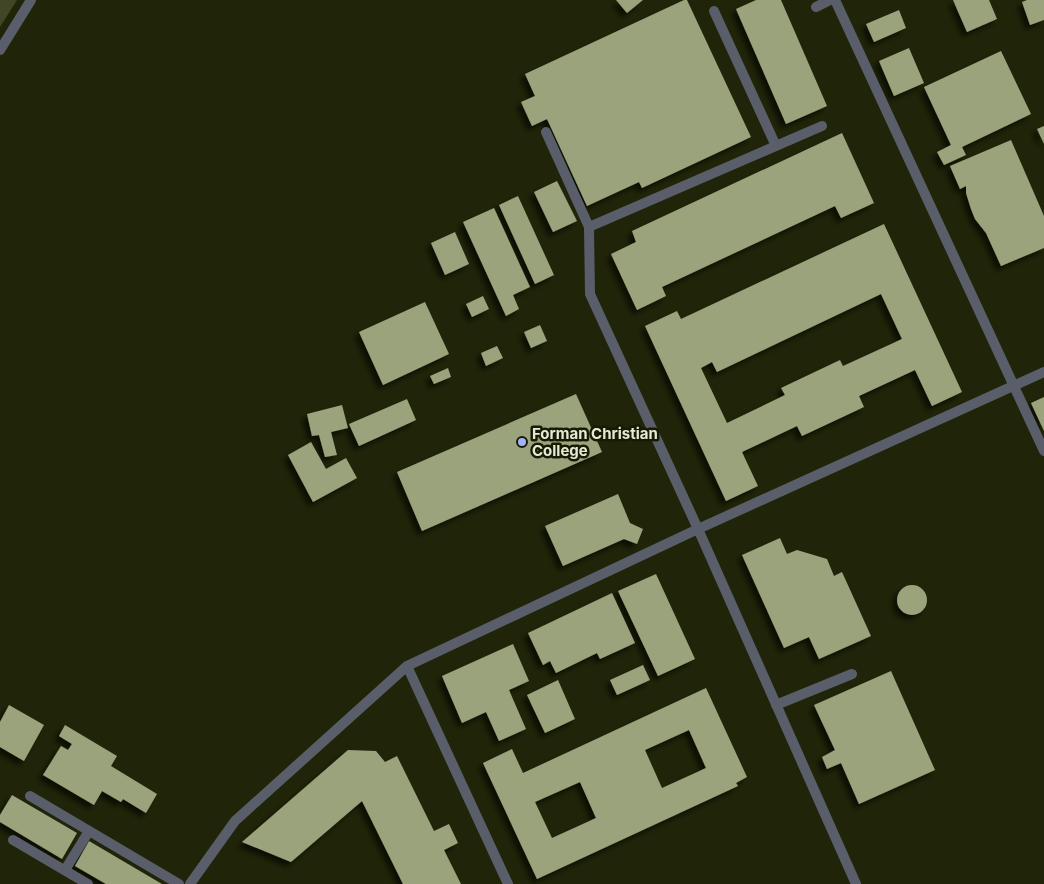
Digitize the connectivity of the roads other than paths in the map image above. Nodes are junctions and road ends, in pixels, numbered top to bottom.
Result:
1 (31, 0) edge
2 (830, 0) edge
3 (834, 0) edge
4 (816, 7) dead end
5 (714, 11) dead end
6 (0, 50) edge
7 (822, 126) dead end
8 (546, 132) dead end
9 (776, 146) junction
10 (590, 227) junction
11 (1044, 372) edge
12 (1014, 387) junction
13 (1044, 451) edge
14 (698, 529) junction
15 (407, 666) junction
16 (852, 674) dead end
17 (776, 705) junction
18 (30, 796) dead end
19 (89, 831) junction
20 (14, 840) dead end
21 (65, 870) junction
22 (88, 884) edge
23 (179, 884) edge
24 (190, 884) edge
25 (508, 884) edge
26 (856, 884) edge

1 - 6 lane
2 - 4 lane
3 - 12 lane
5 - 9 lane
7 - 9 lane
8 - 10 lane
9 - 10 lane
10 - 14 lane
11 - 12 lane
12 - 13 lane
12 - 14 lane
14 - 15 lane
14 - 17 lane
15 - 24 lane
15 - 25 lane
16 - 17 lane
17 - 26 lane
18 - 19 lane
19 - 21 lane
19 - 23 lane
20 - 21 lane
21 - 22 lane

